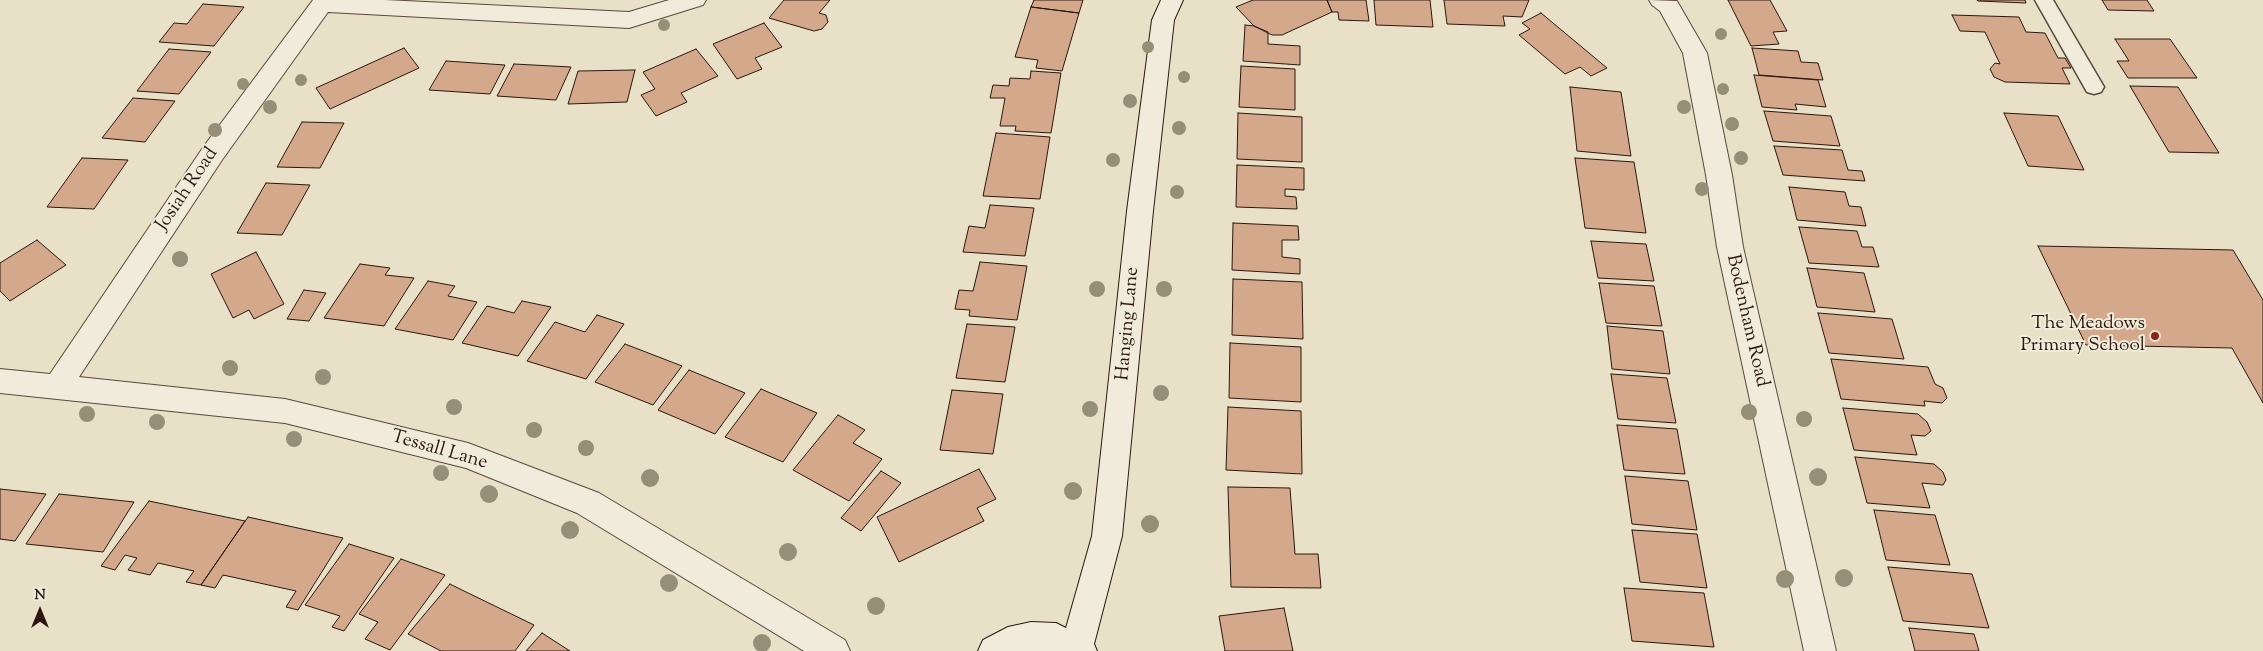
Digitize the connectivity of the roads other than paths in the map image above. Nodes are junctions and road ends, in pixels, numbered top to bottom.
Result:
1 (695, 0) edge
2 (1172, 0) edge
3 (1660, 0) edge
4 (2044, 0) edge
5 (323, 2) edge
6 (2094, 87) dead end
7 (0, 381) edge
8 (58, 386) junction
9 (1079, 649) edge
10 (834, 651) edge
11 (994, 651) edge
12 (1820, 651) edge

1 - 5 street
2 - 9 street, Hanging Lane
3 - 12 street, Bodenham Road
4 - 6 lane
5 - 8 street, Josiah Road
7 - 8 street, Tessall Lane
8 - 10 street, Tessall Lane
9 - 11 street

